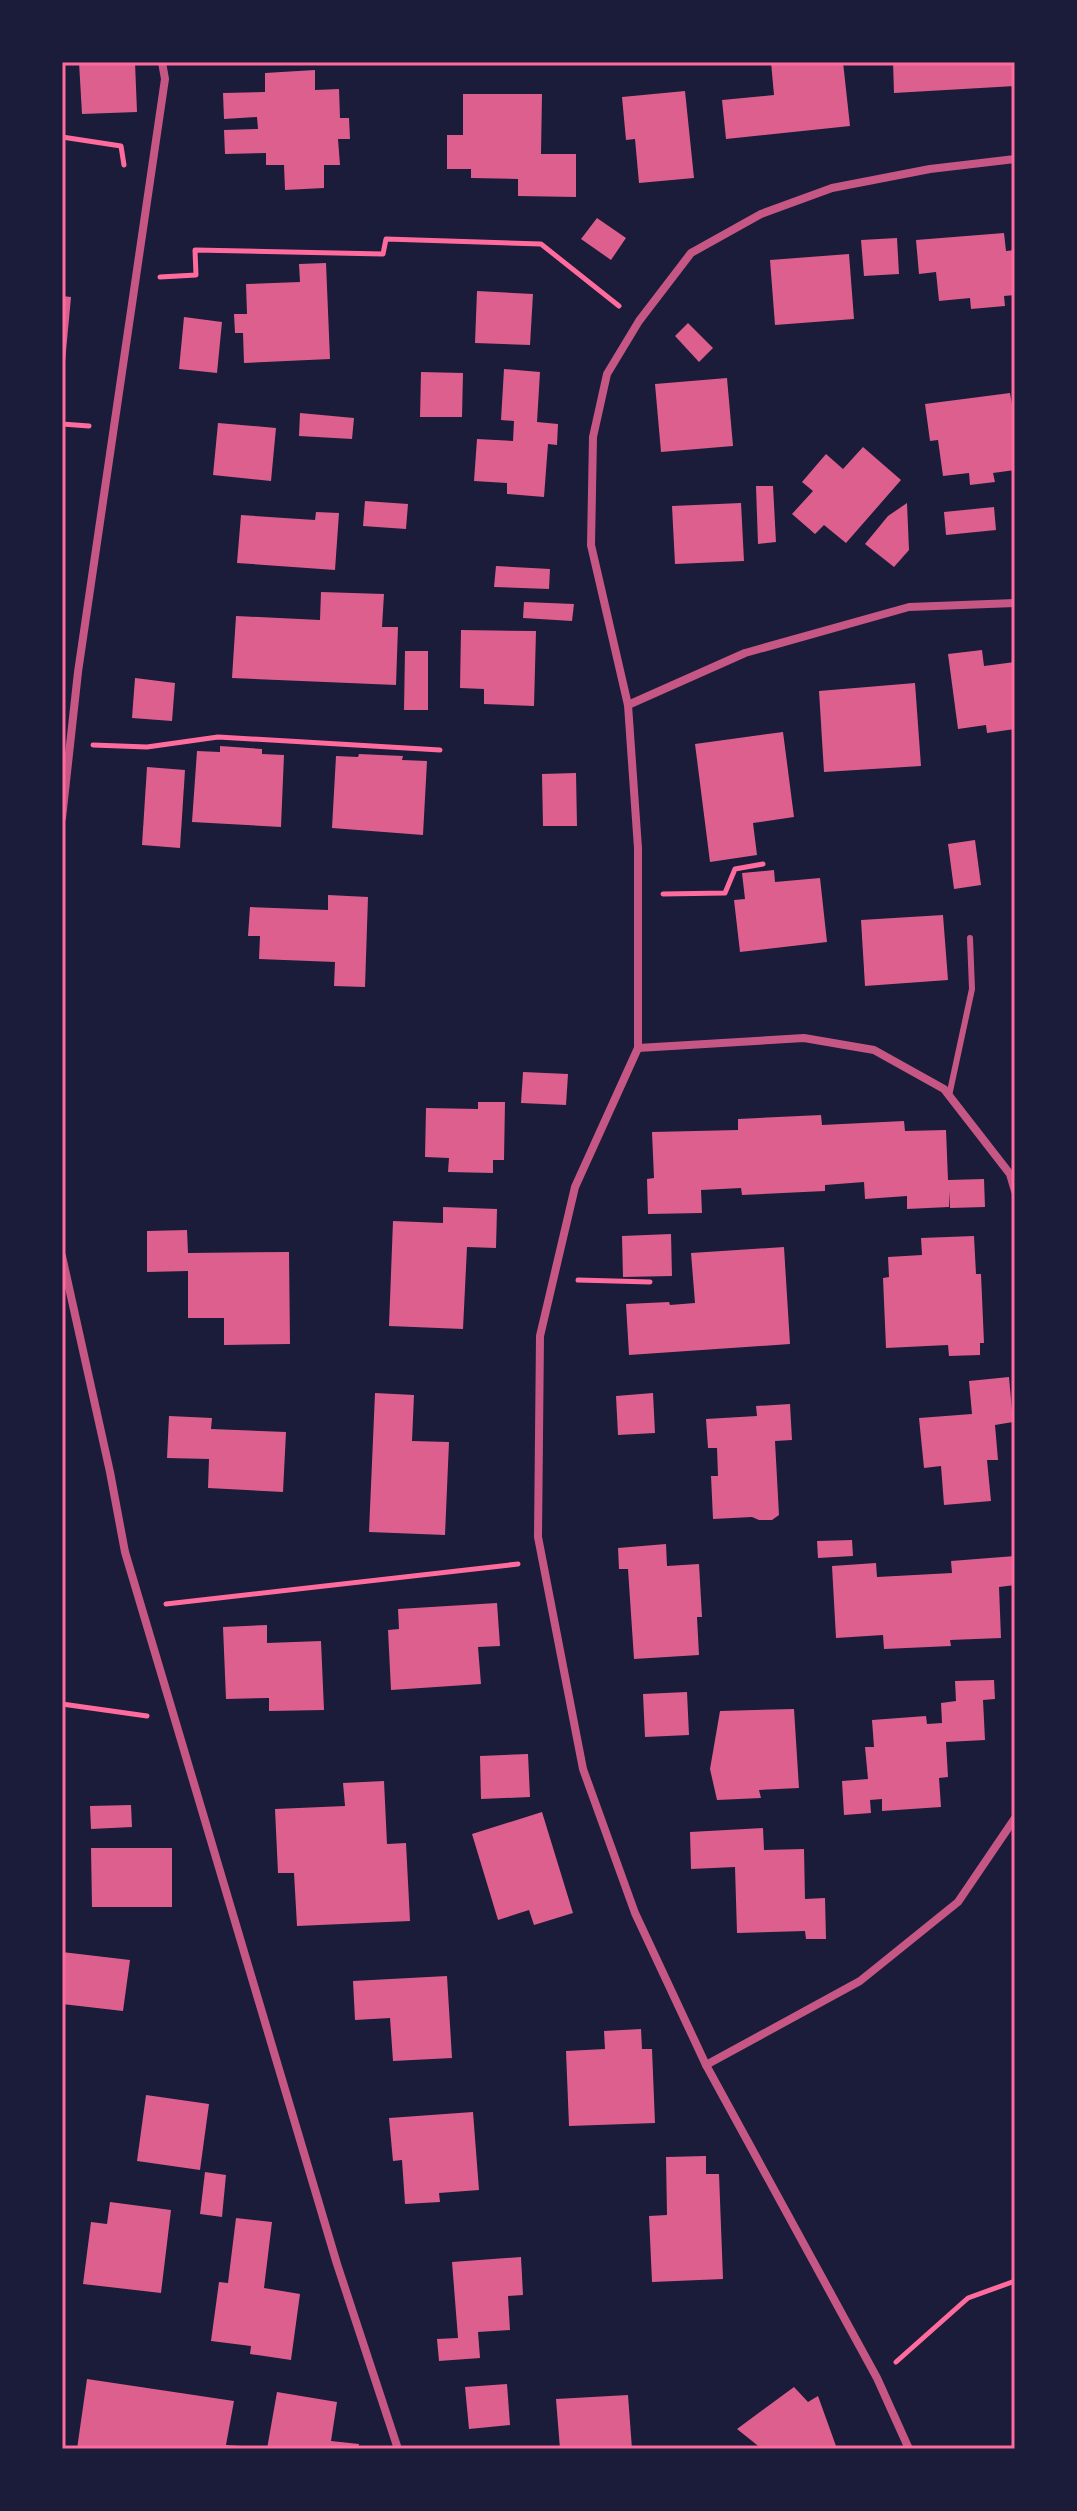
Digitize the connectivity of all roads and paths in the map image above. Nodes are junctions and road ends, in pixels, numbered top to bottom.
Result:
1 (162, 62) edge
2 (62, 137) edge
3 (121, 146) dead end
4 (1015, 159) edge
5 (136, 279) junction
6 (639, 321) junction
7 (1015, 603) edge
8 (628, 705) junction
9 (68, 745) junction
10 (440, 750) dead end
11 (62, 818) edge
12 (763, 864) dead end
13 (638, 894) junction
14 (970, 938) dead end
15 (638, 1048) junction
16 (949, 1096) junction
17 (1015, 1191) edge
18 (62, 1256) edge
19 (553, 1279) junction
20 (650, 1282) dead end
21 (543, 1561) junction
22 (142, 1607) junction
23 (62, 1704) edge
24 (175, 1720) junction
25 (1015, 1818) edge
26 (706, 2065) junction
27 (1015, 2281) edge
28 (877, 2378) junction
29 (398, 2449) edge
30 (909, 2449) edge

1 - 5 street
2 - 3 path
4 - 6 street
5 - 6 path
5 - 9 street
6 - 8 street
7 - 8 street
8 - 13 street
9 - 10 path
9 - 11 street
12 - 13 path
13 - 15 street
14 - 16 lane
15 - 16 street
15 - 19 street
16 - 17 street
18 - 22 street
19 - 20 path
19 - 21 street
21 - 22 path
21 - 26 street
22 - 24 street
23 - 24 path
24 - 29 street
25 - 26 street
26 - 28 street
27 - 28 path
28 - 30 street

